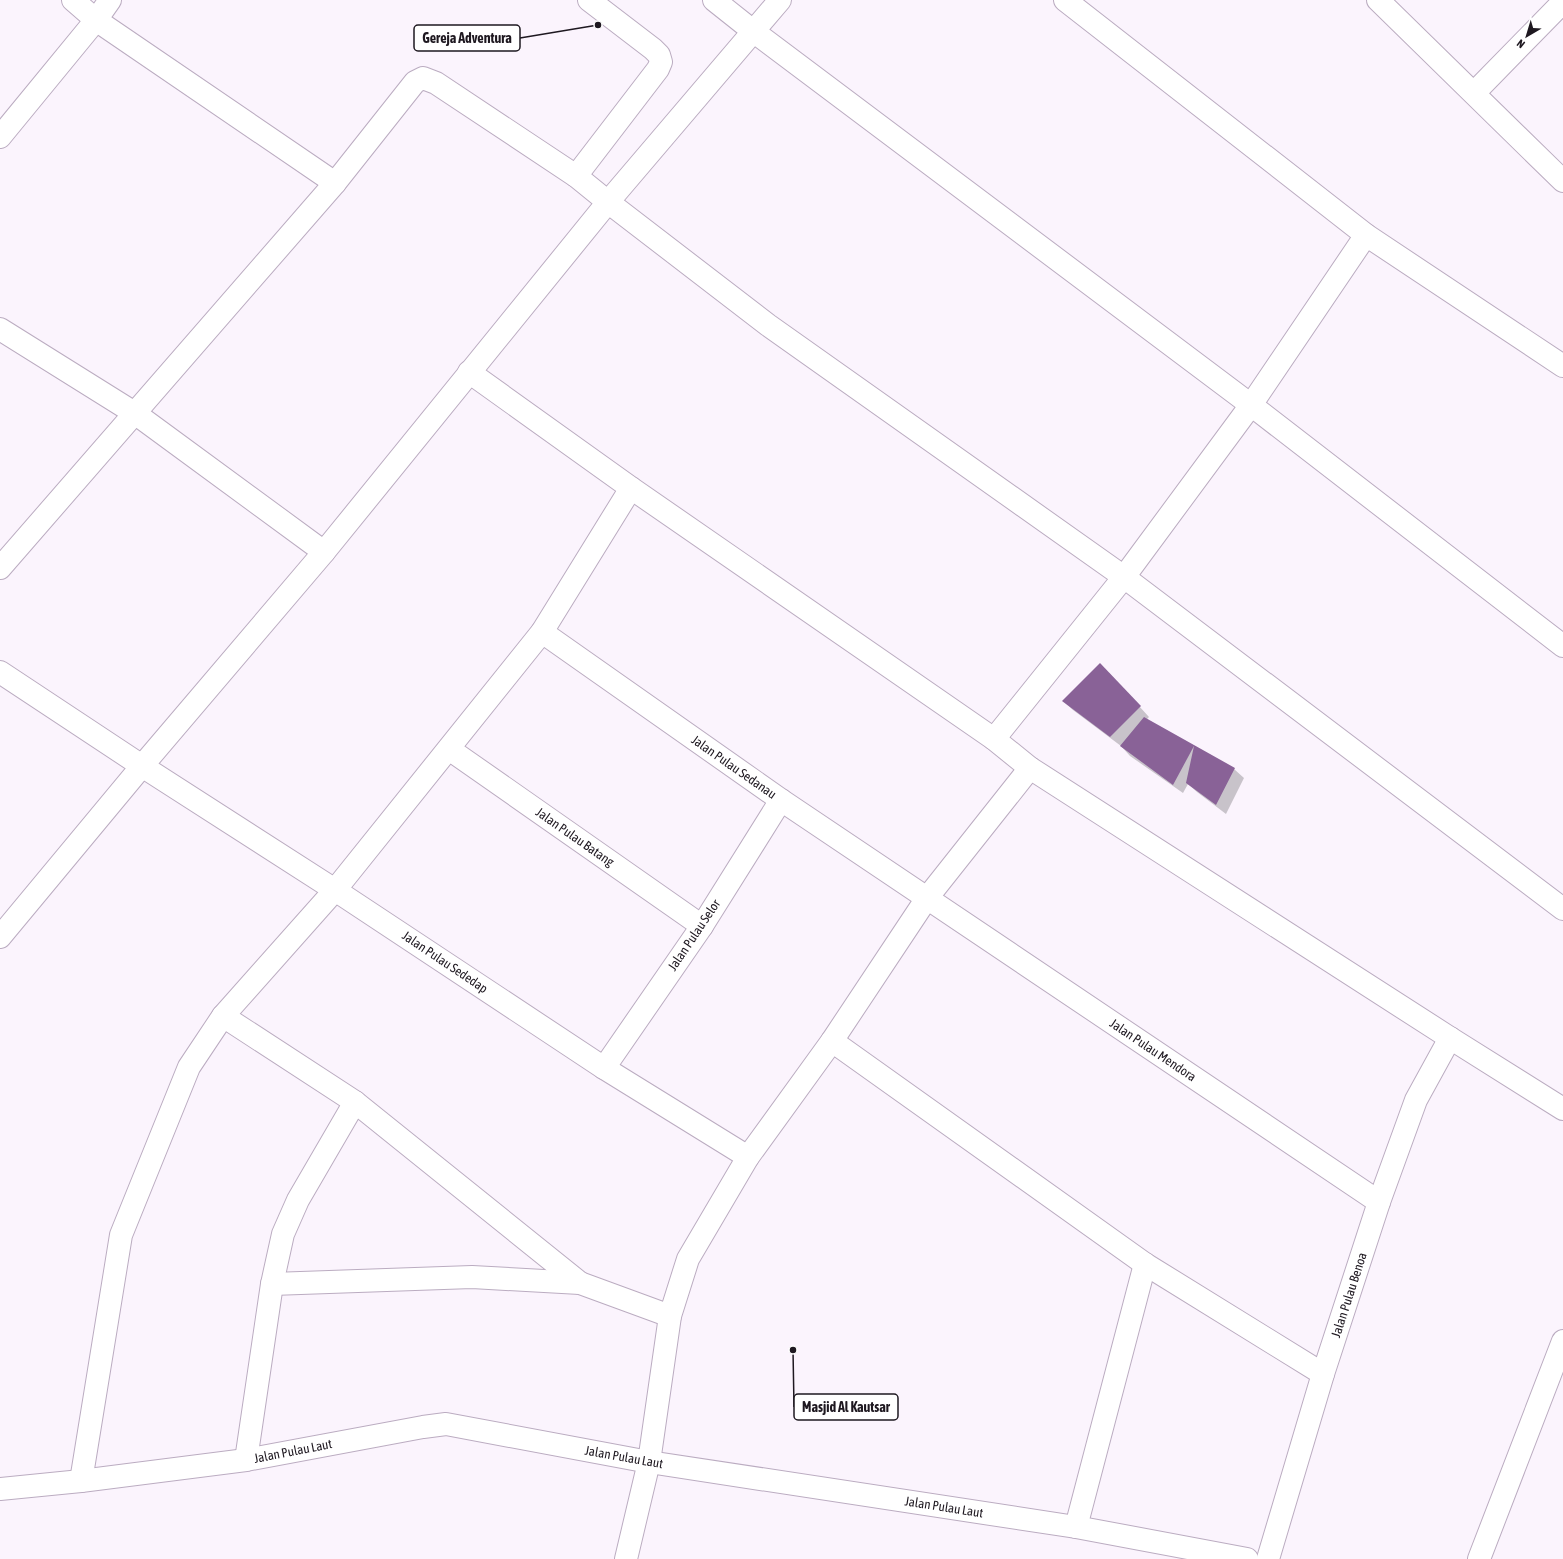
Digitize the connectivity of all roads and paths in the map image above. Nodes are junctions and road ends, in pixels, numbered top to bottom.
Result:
1 (73, 0) edge
2 (110, 0) edge
3 (589, 0) edge
4 (714, 0) edge
5 (780, 0) edge
6 (1378, 0) edge
7 (1068, 1) edge
8 (1563, 2) edge
9 (96, 20) junction
10 (753, 31) junction
11 (1474, 93) junction
12 (0, 137) edge
13 (576, 176) junction
14 (1563, 181) edge
15 (335, 184) junction
16 (608, 202) junction
17 (1366, 236) junction
18 (2, 334) edge
19 (1561, 361) edge
20 (469, 372) junction
21 (1251, 405) junction
22 (136, 414) junction
23 (631, 488) junction
24 (324, 552) junction
25 (0, 568) edge
26 (1124, 576) junction
27 (542, 632) junction
28 (1563, 646) edge
29 (0, 672) edge
30 (994, 739) junction
31 (449, 749) junction
32 (142, 766) junction
33 (1030, 768) junction
34 (780, 800) junction
35 (335, 890) junction
36 (927, 898) junction
37 (1563, 909) edge
38 (702, 926) junction
39 (0, 937) edge
40 (223, 1016) junction
41 (1450, 1038) junction
42 (832, 1041) junction
43 (604, 1068) junction
44 (355, 1102) junction
45 (1563, 1109) edge
46 (748, 1157) junction
47 (1379, 1202) junction
48 (1144, 1264) junction
49 (272, 1284) junction
50 (580, 1284) junction
51 (670, 1316) junction
52 (1563, 1341) edge
53 (1323, 1374) junction
54 (246, 1460) junction
55 (649, 1462) junction
56 (81, 1481) junction
57 (0, 1489) edge
58 (1076, 1528) junction
59 (626, 1559) edge
60 (1247, 1559) edge
61 (1268, 1559) edge
62 (1479, 1559) edge

1 - 9 street
2 - 9 street
3 - 13 street
4 - 10 street
5 - 10 street
6 - 11 street
7 - 17 street
8 - 11 street
9 - 12 street
9 - 15 street
10 - 16 street
10 - 21 street
11 - 14 street
13 - 15 street
13 - 16 street
15 - 22 street
16 - 20 street
16 - 26 street
17 - 19 street
17 - 21 street
18 - 22 street
20 - 23 street
20 - 24 street
21 - 26 street
21 - 28 street
22 - 24 street
22 - 25 street
23 - 27 street
23 - 30 street
24 - 32 street
26 - 30 street
26 - 37 street
27 - 31 street
27 - 34 street, Jalan Pulau Sedanau
29 - 32 street, Jalan Pulau Sededap
30 - 33 street
31 - 35 street
31 - 38 street, Jalan Pulau Batang
32 - 35 street, Jalan Pulau Sededap
32 - 39 street
33 - 36 street
33 - 41 street
34 - 36 street, Jalan Pulau Sedanau
34 - 38 street, Jalan Pulau Selor
35 - 40 street
35 - 43 street, Jalan Pulau Sededap
36 - 42 street
36 - 47 street, Jalan Pulau Mendora
38 - 43 street, Jalan Pulau Selor
40 - 44 street
40 - 56 street
41 - 45 street
41 - 47 street, Jalan Pulau Benoa
42 - 46 street
42 - 48 street
43 - 46 street, Jalan Pulau Sededap
44 - 49 street
44 - 50 street
46 - 51 street
47 - 53 street, Jalan Pulau Benoa
48 - 53 street
48 - 58 street
49 - 50 street
49 - 54 street
50 - 51 street
51 - 55 street
52 - 62 street
53 - 61 street, Jalan Pulau Benoa
54 - 55 street, Jalan Pulau Laut
54 - 56 street, Jalan Pulau Laut
55 - 58 street, Jalan Pulau Laut
55 - 59 street
56 - 57 street, Jalan Pulau Laut
58 - 60 street, Jalan Pulau Laut

